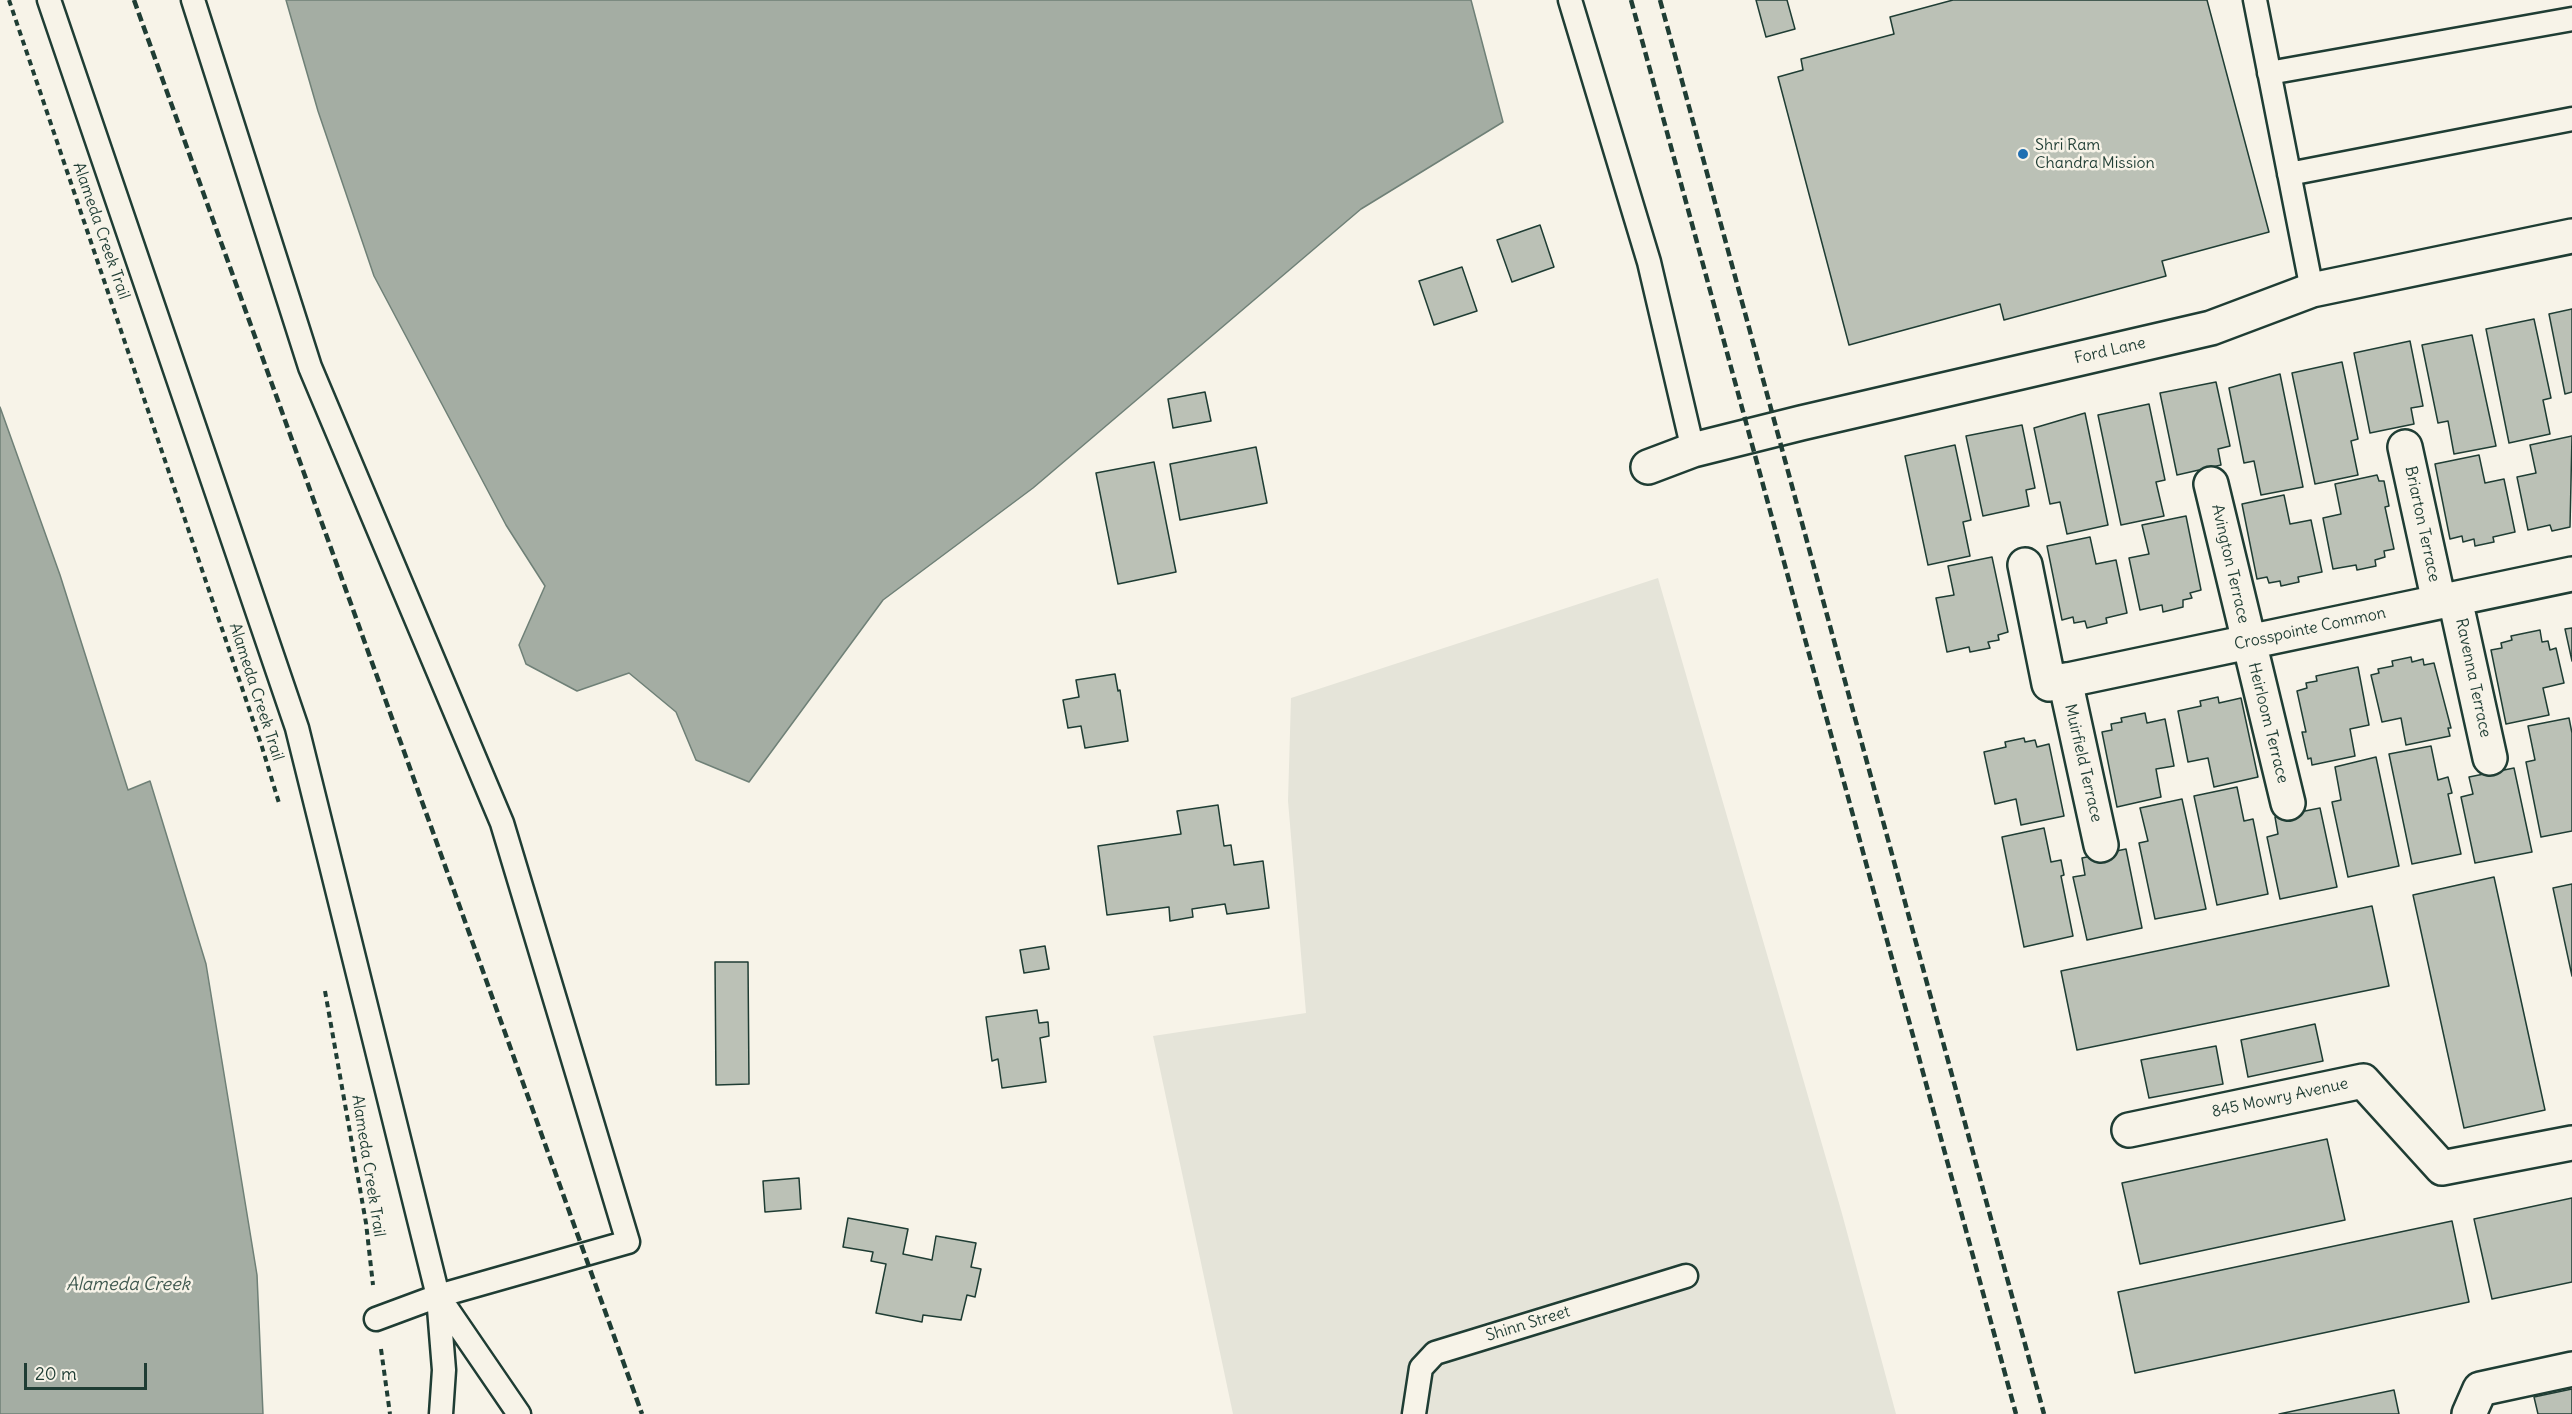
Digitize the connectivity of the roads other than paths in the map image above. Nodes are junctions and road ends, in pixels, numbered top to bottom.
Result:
1 (49, 0) edge
2 (193, 0) edge
3 (1570, 0) edge
4 (2255, 0) edge
5 (2572, 19) edge
6 (2269, 73) junction
7 (2572, 119) edge
8 (2289, 174) junction
9 (2572, 236) edge
10 (2312, 291) junction
11 (2405, 447) dead end
12 (1693, 450) junction
13 (1648, 466) dead end
14 (2211, 484) dead end
15 (2025, 565) dead end
16 (2572, 574) edge
17 (2447, 600) junction
18 (2248, 643) junction
19 (2057, 682) junction
20 (2490, 758) dead end
21 (2288, 803) dead end
22 (2102, 845) dead end
23 (2129, 1130) dead end
24 (2572, 1143) edge
25 (1686, 1276) dead end
26 (438, 1296) junction
27 (376, 1319) road end
28 (2572, 1369) edge
29 (441, 1414) edge
30 (519, 1414) edge
31 (1414, 1414) edge
32 (2469, 1414) edge

1 - 26 lane
2 - 26 lane
3 - 12 lane
4 - 6 lane
5 - 6 lane
6 - 8 lane
7 - 8 lane
8 - 10 lane
9 - 10 street, Ford Lane
10 - 12 street, Ford Lane
11 - 17 street, Briarton Terrace
12 - 13 street, Ford Lane
14 - 18 street, Avington Terrace
15 - 19 street, Muirfield Terrace
16 - 17 street, Crosspointe Common
17 - 18 street, Crosspointe Common
17 - 20 street, Ravenna Terrace
18 - 19 street, Crosspointe Common
18 - 21 street, Heirloom Terrace
19 - 22 street, Muirfield Terrace
23 - 24 street, 845 Mowry Avenue
25 - 31 lane, Shinn Street
26 - 27 lane
26 - 29 lane
26 - 30 lane
28 - 32 street

